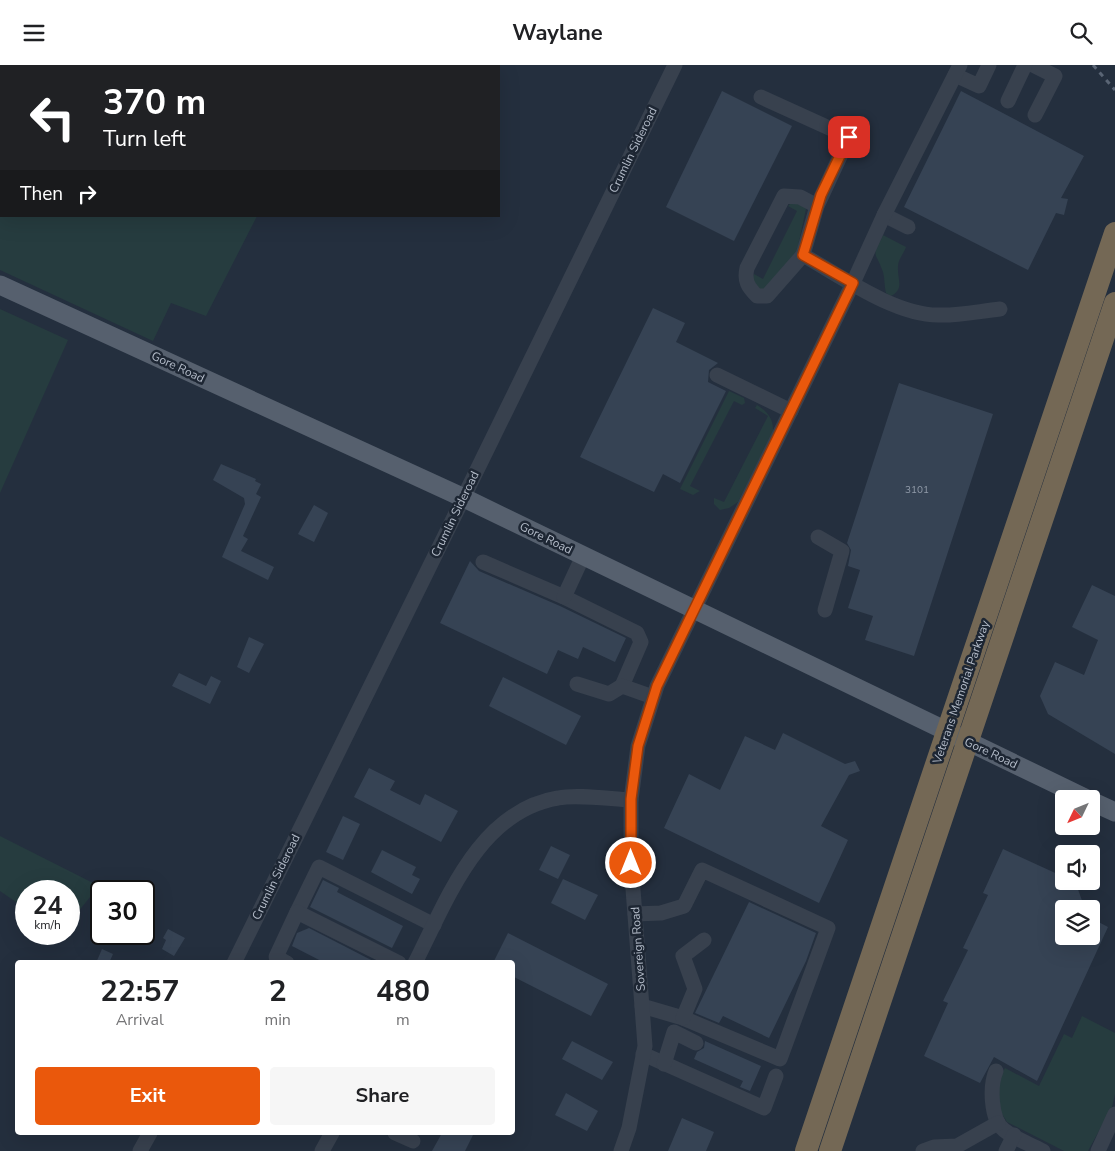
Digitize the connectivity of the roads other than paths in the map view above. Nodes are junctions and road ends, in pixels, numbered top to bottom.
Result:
1 (674, 65) edge
2 (989, 65) edge
3 (1025, 65) edge
4 (1033, 65) edge
5 (957, 70) edge
6 (761, 97) dead end
7 (1008, 101) dead end
8 (1035, 115) dead end
9 (817, 206) junction
10 (884, 215) junction
11 (908, 227) dead end
12 (1115, 233) edge
13 (803, 255) junction
14 (853, 283) junction
15 (0, 285) edge
16 (1115, 303) edge
17 (1000, 309) dead end
18 (717, 375) dead end
19 (791, 411) junction
20 (464, 498) junction
21 (818, 537) dead end
22 (583, 556) junction
23 (483, 562) dead end
24 (564, 597) junction
25 (694, 609) junction
26 (826, 610) dead end
27 (577, 684) dead end
28 (622, 686) junction
29 (653, 697) junction
30 (957, 737) junction
31 (1068, 790) edge
32 (631, 799) junction
33 (1100, 805) edge
34 (1115, 812) edge
35 (297, 912) junction
36 (635, 914) junction
37 (434, 925) junction
38 (704, 940) dead end
39 (235, 960) edge
40 (282, 960) edge
41 (393, 960) edge
42 (416, 960) edge
43 (642, 1006) junction
44 (683, 1018) junction
45 (696, 1043) dead end
46 (643, 1054) junction
47 (664, 1064) junction
48 (996, 1071) dead end
49 (776, 1076) dead end
50 (1115, 1114) edge
51 (998, 1123) junction
52 (149, 1135) edge
53 (331, 1135) edge
54 (400, 1135) edge
55 (1014, 1135) junction
56 (413, 1141) dead end
57 (956, 1148) edge
58 (140, 1151) edge
59 (322, 1151) edge
60 (621, 1151) edge
61 (806, 1151) edge
62 (830, 1151) edge
63 (923, 1151) edge
64 (1006, 1151) edge
65 (1043, 1151) edge
66 (1098, 1151) edge

1 - 20 street, Crumlin Sideroad
2 - 5 street
3 - 7 street
4 - 8 street
5 - 10 street, Sovereign Road
6 - 9 street
9 - 13 street
9 - 13 street
10 - 11 street
10 - 14 street, Sovereign Road
12 - 30 highway, Veterans Memorial Parkway
13 - 14 street
14 - 17 street
14 - 19 street, Sovereign Road
15 - 20 main road, Gore Road
16 - 30 highway, Veterans Memorial Parkway
18 - 19 street
19 - 25 street, Sovereign Road
20 - 22 main road, Gore Road
20 - 39 street, Crumlin Sideroad
21 - 26 street
22 - 24 street
22 - 25 main road, Gore Road
23 - 24 street
24 - 28 street
25 - 29 street, Sovereign Road
25 - 30 main road, Gore Road
27 - 28 street
28 - 29 street
29 - 32 street, Sovereign Road
30 - 31 main road, Gore Road
30 - 61 highway, Veterans Memorial Parkway
30 - 62 highway, Veterans Memorial Parkway
32 - 36 street, Sovereign Road
32 - 37 street
33 - 34 main road
35 - 37 street
35 - 40 street
35 - 41 street
36 - 43 street, Sovereign Road
36 - 44 street
37 - 42 street
38 - 44 street
43 - 44 street
43 - 46 street, Sovereign Road
45 - 47 street
46 - 47 street
46 - 60 street, Sovereign Road
47 - 49 street
48 - 51 street
50 - 66 street
51 - 55 street
51 - 57 street
52 - 58 street
53 - 59 street
54 - 56 street
55 - 64 street
55 - 65 street
57 - 63 street

